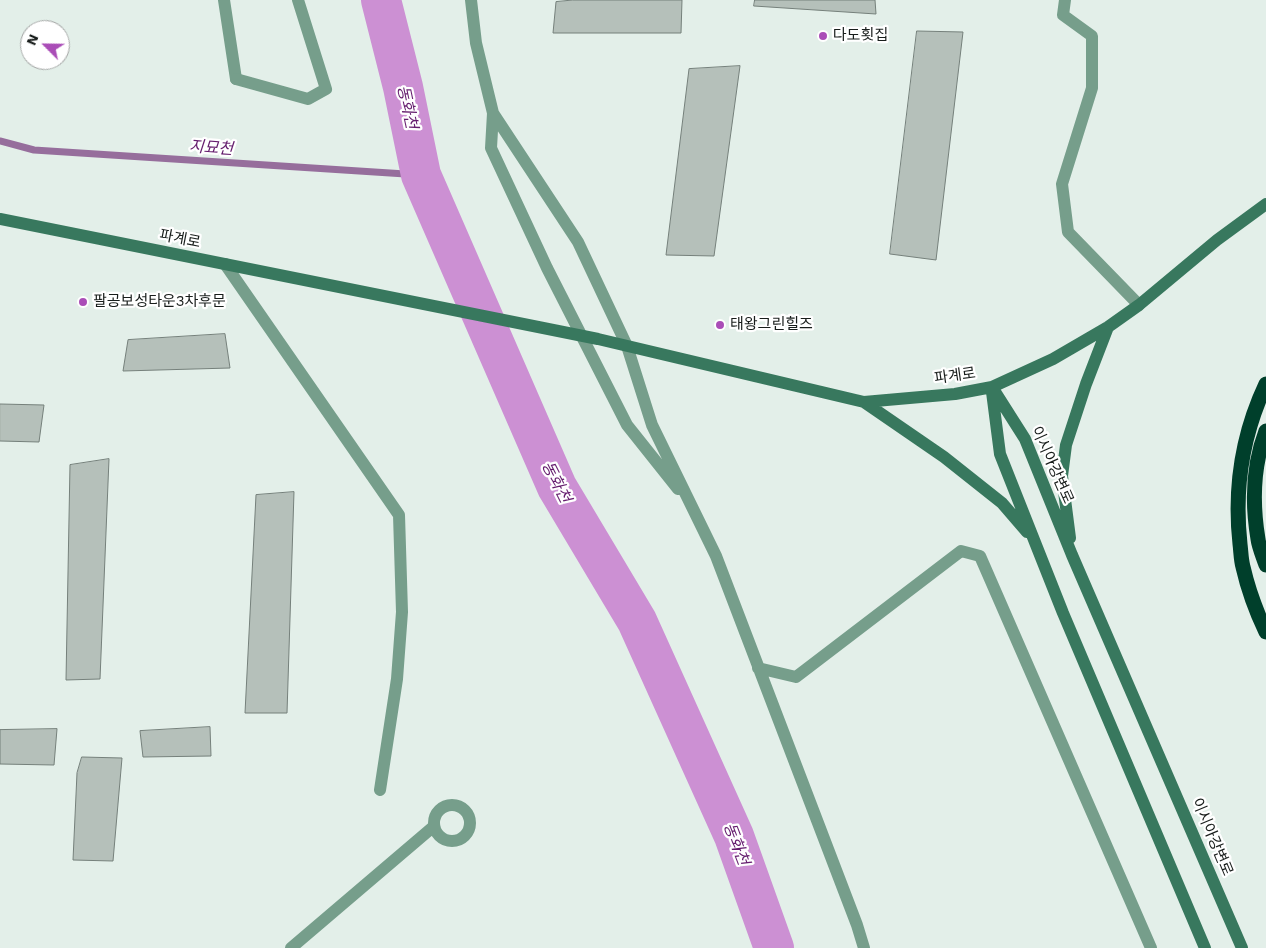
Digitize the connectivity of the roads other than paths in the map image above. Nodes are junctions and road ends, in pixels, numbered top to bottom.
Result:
1 (224, 0) edge
2 (298, 0) edge
3 (471, 0) edge
4 (1065, 0) edge
5 (492, 114) junction
6 (1266, 204) edge
7 (0, 219) edge
8 (225, 264) junction
9 (1139, 305) junction
10 (1108, 327) junction
11 (626, 346) junction
12 (1266, 384) edge
13 (992, 387) junction
14 (864, 402) junction
15 (1266, 430) edge
16 (692, 508) junction
17 (1033, 539) junction
18 (1072, 555) junction
19 (1266, 565) edge
20 (1266, 632) edge
21 (758, 668) junction
22 (380, 790) dead end
23 (433, 827) dead end
24 (291, 948) edge
25 (864, 948) edge
26 (1151, 948) edge
27 (1205, 948) edge
28 (1242, 948) edge

1 - 2 street
3 - 5 street
4 - 9 street
5 - 11 street
5 - 16 street
6 - 9 main road, 파계로
7 - 8 main road, 파계로
8 - 11 main road, 파계로
8 - 22 street
9 - 10 main road, 파계로
10 - 13 main road, 파계로
10 - 18 main road
11 - 14 main road, 파계로
11 - 16 street
12 - 20 highway
13 - 14 main road, 파계로
13 - 17 main road
13 - 18 main road, 이시아강변로
14 - 17 main road
15 - 19 highway
16 - 21 street
17 - 27 main road
18 - 28 main road, 이시아강변로
21 - 25 street
21 - 26 street
23 - 24 street

